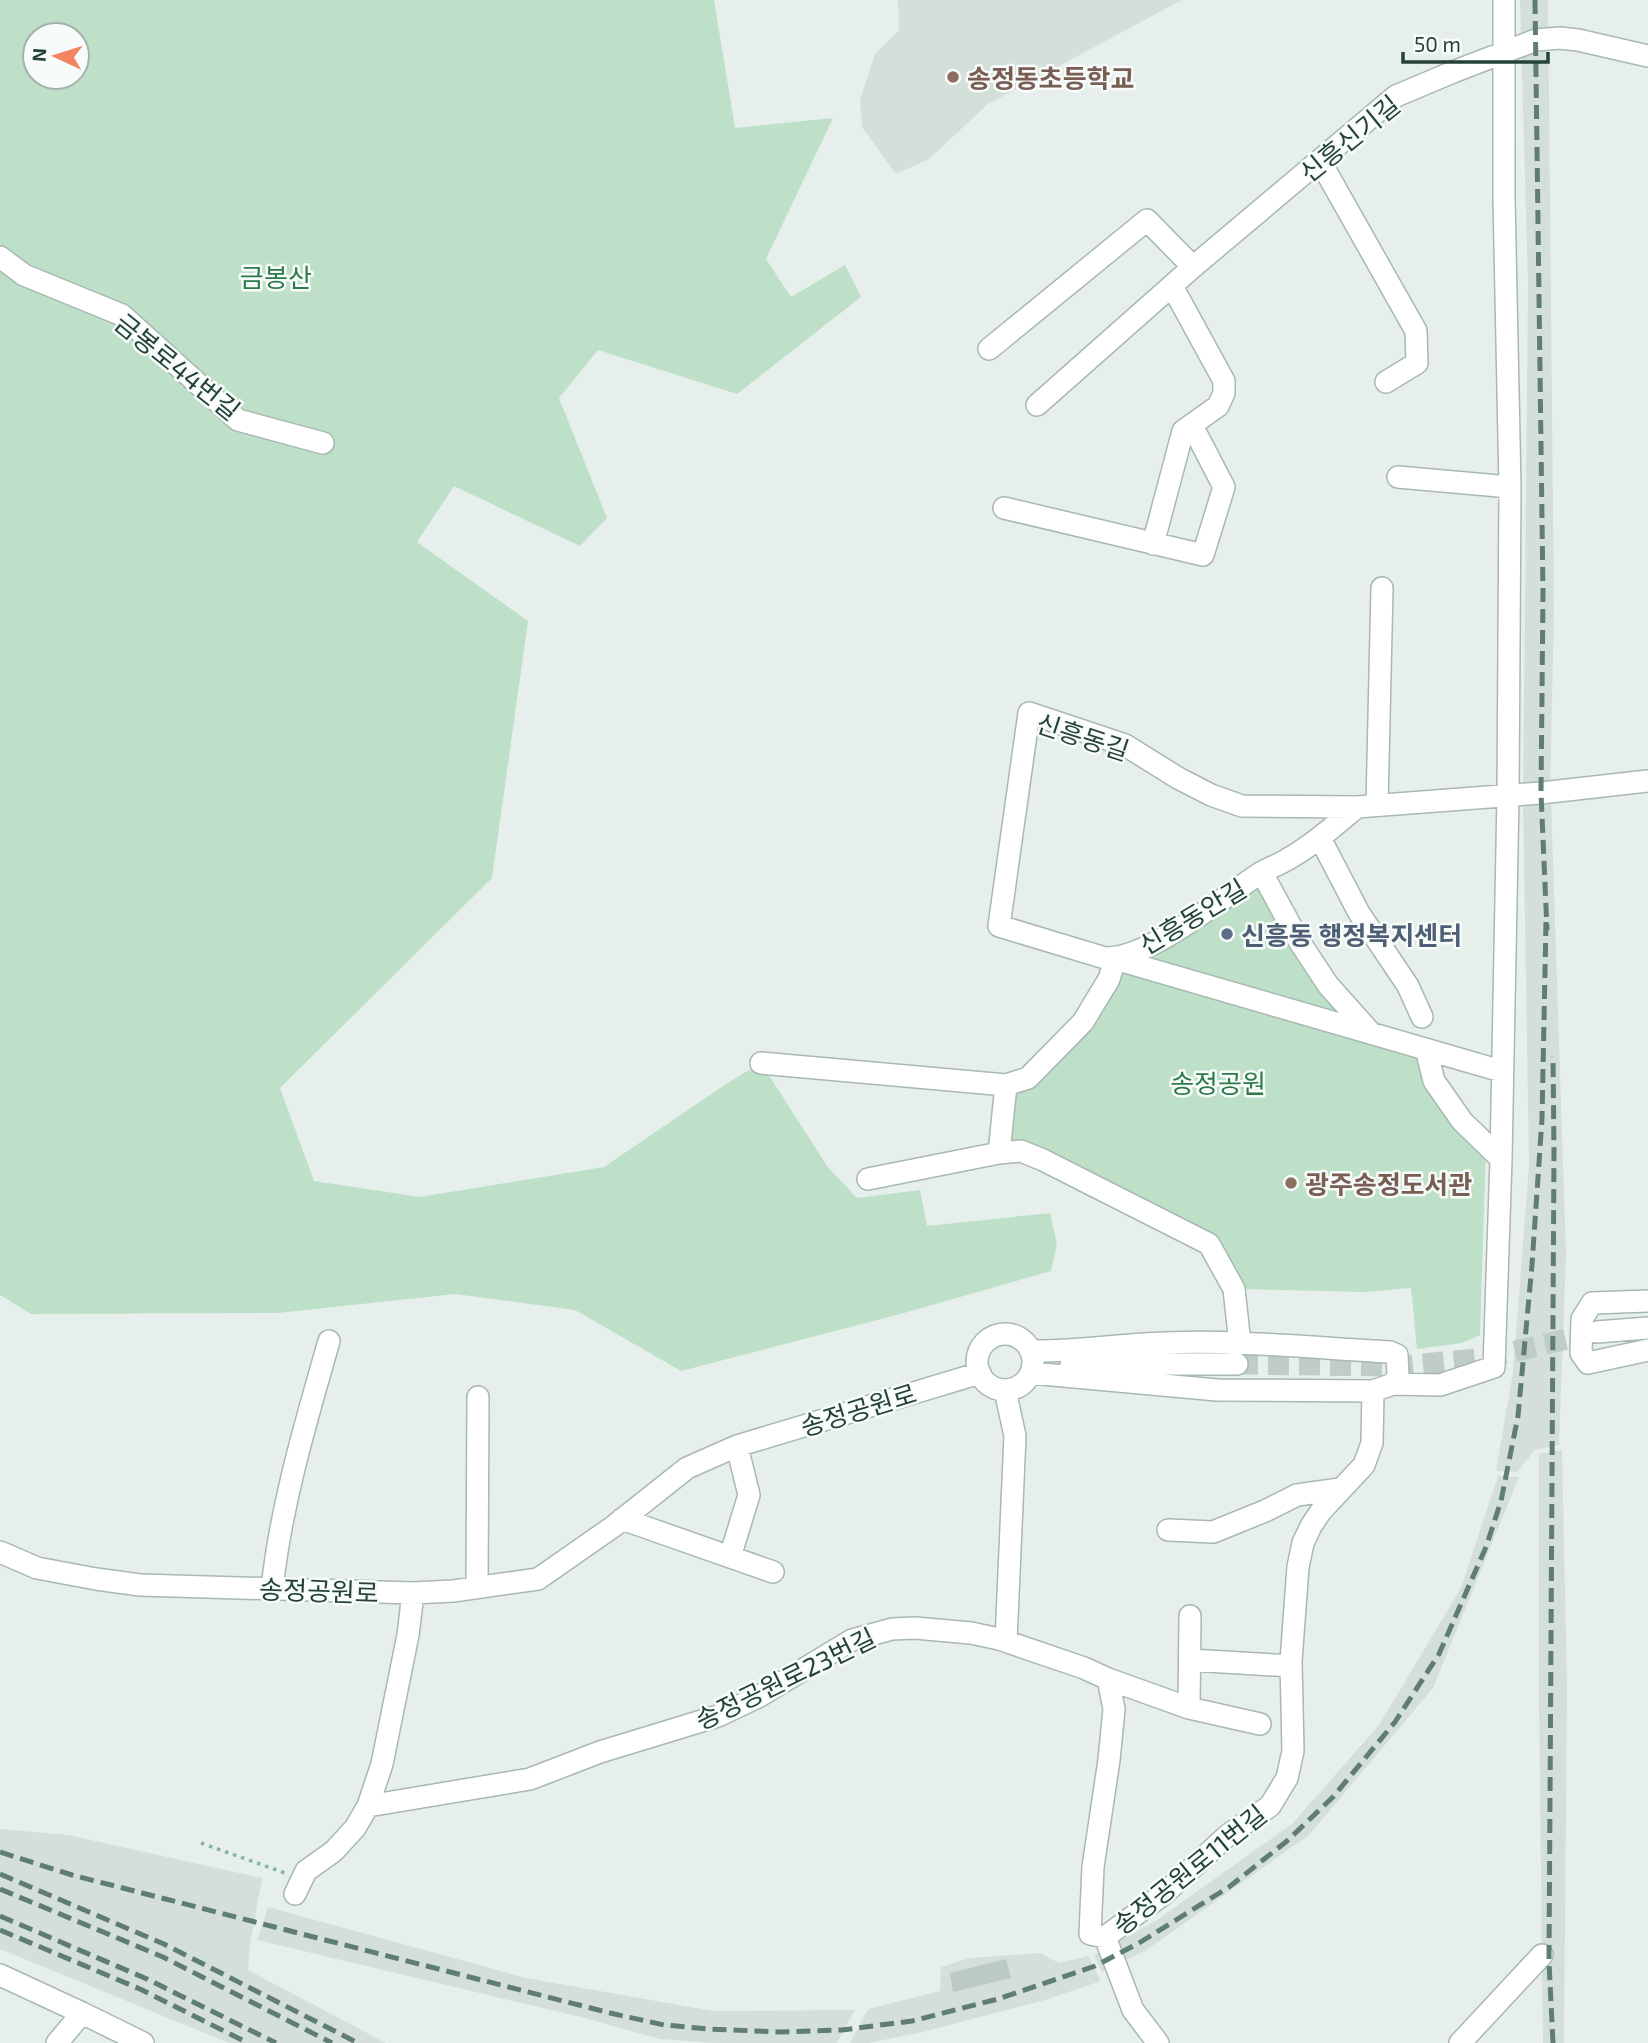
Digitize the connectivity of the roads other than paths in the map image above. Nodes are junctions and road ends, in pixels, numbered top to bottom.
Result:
1 (1504, 0) edge
2 (1505, 52) junction
3 (1648, 56) edge
4 (1320, 160) junction
5 (0, 257) edge
6 (1193, 267) junction
7 (1172, 286) junction
8 (989, 349) dead end
9 (1386, 382) dead end
10 (1037, 405) dead end
11 (1184, 431) junction
12 (323, 443) dead end
13 (1398, 477) dead end
14 (1510, 487) junction
15 (1004, 508) dead end
16 (1153, 544) junction
17 (1382, 588) dead end
18 (1648, 781) edge
19 (1508, 796) junction
20 (1367, 806) junction
21 (1320, 838) junction
22 (1262, 873) junction
23 (999, 926) joint
24 (1115, 959) junction
25 (1422, 1017) dead end
26 (1370, 1032) junction
27 (1426, 1049) junction
28 (761, 1063) dead end
29 (1501, 1071) junction
30 (1006, 1085) junction
31 (999, 1153) junction
32 (1501, 1159) junction
33 (868, 1179) dead end
34 (1648, 1301) edge
35 (1648, 1328) edge
36 (1597, 1332) tunnel mouth
37 (329, 1341) dead end
38 (1648, 1350) edge
39 (1238, 1354) junction
40 (1031, 1363) junction
41 (980, 1373) junction
42 (1394, 1384) junction
43 (1005, 1390) junction
44 (1373, 1391) junction
45 (478, 1397) dead end
46 (737, 1446) junction
47 (1340, 1489) junction
48 (622, 1519) junction
49 (1168, 1530) dead end
50 (0, 1552) edge
51 (730, 1558) junction
52 (773, 1572) dead end
53 (477, 1587) junction
54 (272, 1589) junction
55 (413, 1593) junction
56 (1190, 1616) dead end
57 (1006, 1641) junction
58 (1190, 1660) junction
59 (1291, 1666) junction
60 (1108, 1679) junction
61 (1189, 1708) junction
62 (1260, 1724) dead end
63 (368, 1806) junction
64 (299, 1887) road end
65 (1105, 1937) junction
66 (1542, 1955) dead end
67 (0, 1975) edge
68 (82, 2013) junction
69 (57, 2043) edge
70 (143, 2043) edge
71 (1158, 2043) edge
72 (1460, 2043) edge

1 - 2 street
2 - 3 street, 신흥신기길
2 - 4 street, 신흥신기길
2 - 14 street
4 - 6 street, 신흥신기길
4 - 9 street
5 - 12 street, 금봉로44번길
6 - 7 street, 신흥신기길
6 - 8 street
7 - 10 street, 신흥신기길
7 - 11 street
11 - 16 street
11 - 16 street
13 - 14 street
14 - 19 street
15 - 16 street
17 - 20 street
18 - 19 street, 신흥동길
19 - 20 street, 신흥동길
19 - 29 street
20 - 21 street, 신흥동안길
20 - 23 street, 신흥동길
21 - 22 street, 신흥동안길
21 - 25 street
22 - 24 street, 신흥동안길
22 - 26 street, 신흥동안길
23 - 24 street, 신흥동안길
24 - 26 street
24 - 30 street
26 - 27 street
27 - 29 street
27 - 32 street
28 - 30 street
29 - 32 street
30 - 31 street
31 - 33 street
31 - 39 street
32 - 42 street
34 - 38 street
35 - 36 street
37 - 54 street
39 - 40 street
39 - 42 street
40 - 41 street
40 - 43 street
40 - 44 street
41 - 43 street
41 - 46 street, 송정공원로
42 - 44 street
43 - 57 street
44 - 47 street, 송정공원로11번길
45 - 53 street
46 - 48 street, 송정공원로
46 - 51 street
47 - 49 street
47 - 59 street, 송정공원로11번길
48 - 51 street
48 - 53 street, 송정공원로
50 - 54 street, 송정공원로
51 - 52 street
53 - 55 street, 송정공원로
54 - 55 street, 송정공원로
55 - 63 street
56 - 58 street
57 - 60 street, 송정공원로23번길
57 - 63 street, 송정공원로23번길
58 - 59 street
58 - 61 street
59 - 65 street, 송정공원로11번길
60 - 61 street, 송정공원로23번길
60 - 65 street
61 - 62 street, 송정공원로23번길
63 - 64 street
65 - 71 street, 송정공원로11번길
66 - 72 street
67 - 68 street
68 - 69 street
68 - 70 street

